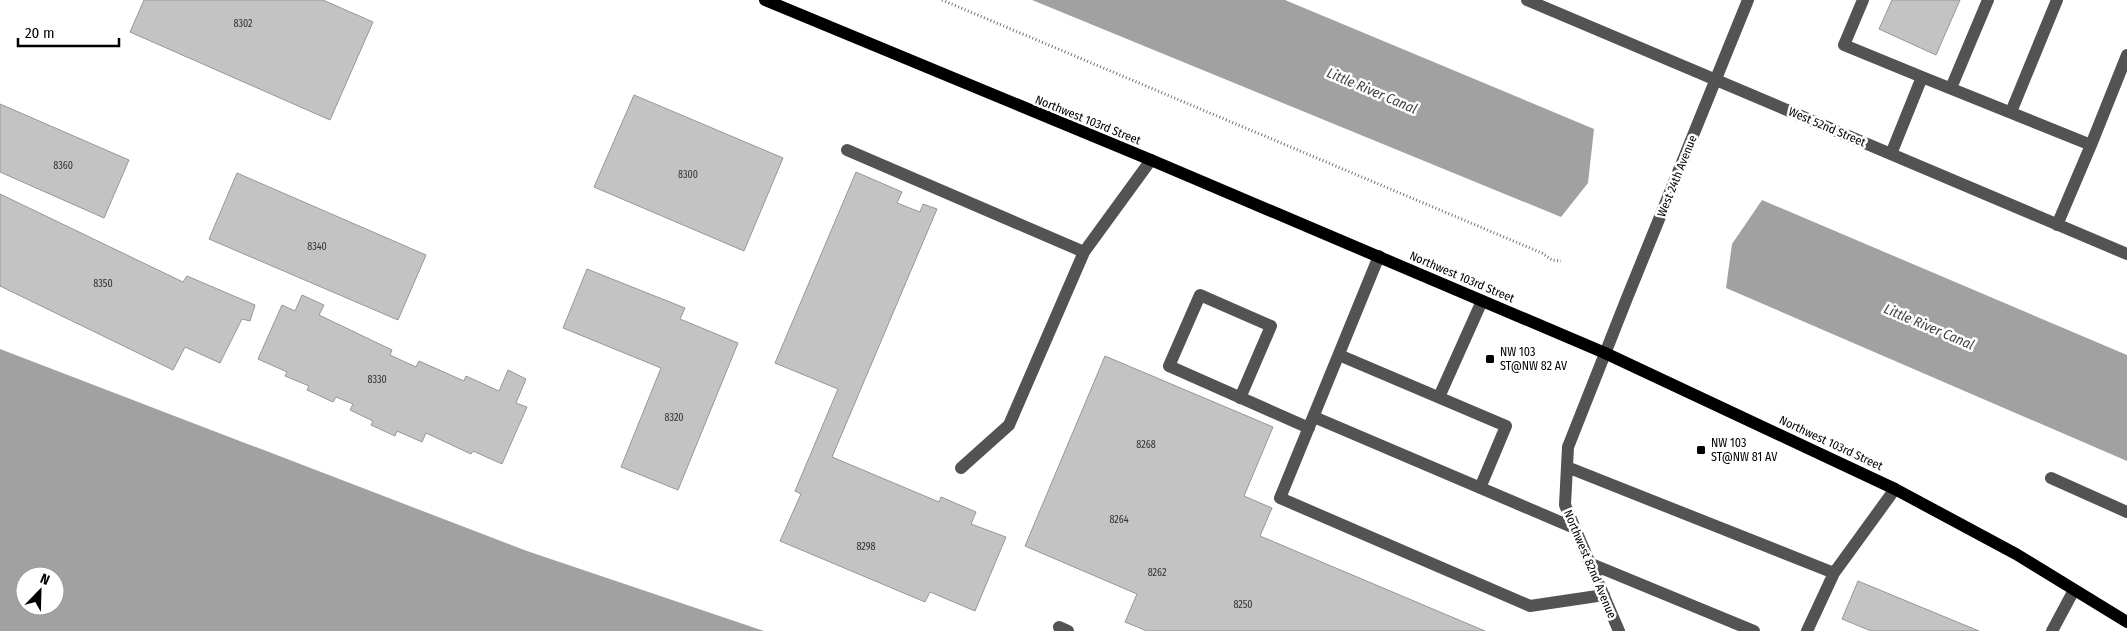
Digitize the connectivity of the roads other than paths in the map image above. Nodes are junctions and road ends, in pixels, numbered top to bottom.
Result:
1 (765, 0) edge
2 (1527, 0) edge
3 (1748, 0) edge
4 (1863, 0) edge
5 (1988, 0) edge
6 (2057, 0) edge
7 (2127, 55) edge
8 (1922, 77) junction
9 (1716, 80) junction
10 (1951, 88) junction
11 (2010, 112) junction
12 (2091, 145) junction
13 (847, 150) dead end
14 (1891, 154) junction
15 (1151, 160) junction
16 (2057, 225) junction
17 (1084, 252) junction
18 (2127, 254) edge
19 (1379, 256) junction
20 (1482, 301) junction
21 (1605, 353) junction
22 (1339, 355) junction
23 (1438, 397) junction
24 (1240, 398) junction
25 (1312, 422) junction
26 (1567, 467) junction
27 (961, 468) dead end
28 (2051, 478) dead end
29 (1480, 488) junction
30 (1895, 489) junction
31 (2127, 512) edge
32 (1572, 527) junction
33 (1590, 563) junction
34 (1834, 573) junction
35 (2074, 590) junction
36 (1604, 595) junction
37 (2127, 622) edge
38 (1619, 631) edge
39 (1754, 631) edge
40 (1808, 631) edge
41 (2052, 631) edge

1 - 15 main road, Northwest 103rd Street
2 - 9 street, West 52nd Street
3 - 9 street, West 24th Avenue
4 - 8 street
5 - 10 street
6 - 11 street
7 - 12 street
8 - 10 street
8 - 14 street
9 - 14 street, West 52nd Street
9 - 21 street, West 24th Avenue
10 - 11 street
11 - 12 street
12 - 16 street
13 - 17 street
14 - 16 street, West 52nd Street
15 - 17 street
15 - 19 main road, Northwest 103rd Street
16 - 18 street, West 52nd Street
17 - 27 street
19 - 20 main road, Northwest 103rd Street
19 - 22 street
20 - 21 main road, Northwest 103rd Street
20 - 23 street
21 - 26 street, Northwest 82nd Avenue
21 - 30 main road, Northwest 103rd Street
22 - 23 street
22 - 25 street
23 - 29 street
24 - 24 street
24 - 25 street
25 - 29 street
25 - 36 street
26 - 32 street, Northwest 82nd Avenue
26 - 34 street
28 - 31 street
29 - 32 street
30 - 34 street
30 - 35 main road, Northwest 103rd Street
32 - 33 street, Northwest 82nd Avenue
33 - 36 street, Northwest 82nd Avenue
33 - 39 street
34 - 40 street
35 - 37 main road, Northwest 103rd Street
35 - 41 street
36 - 38 street, Northwest 82nd Avenue

